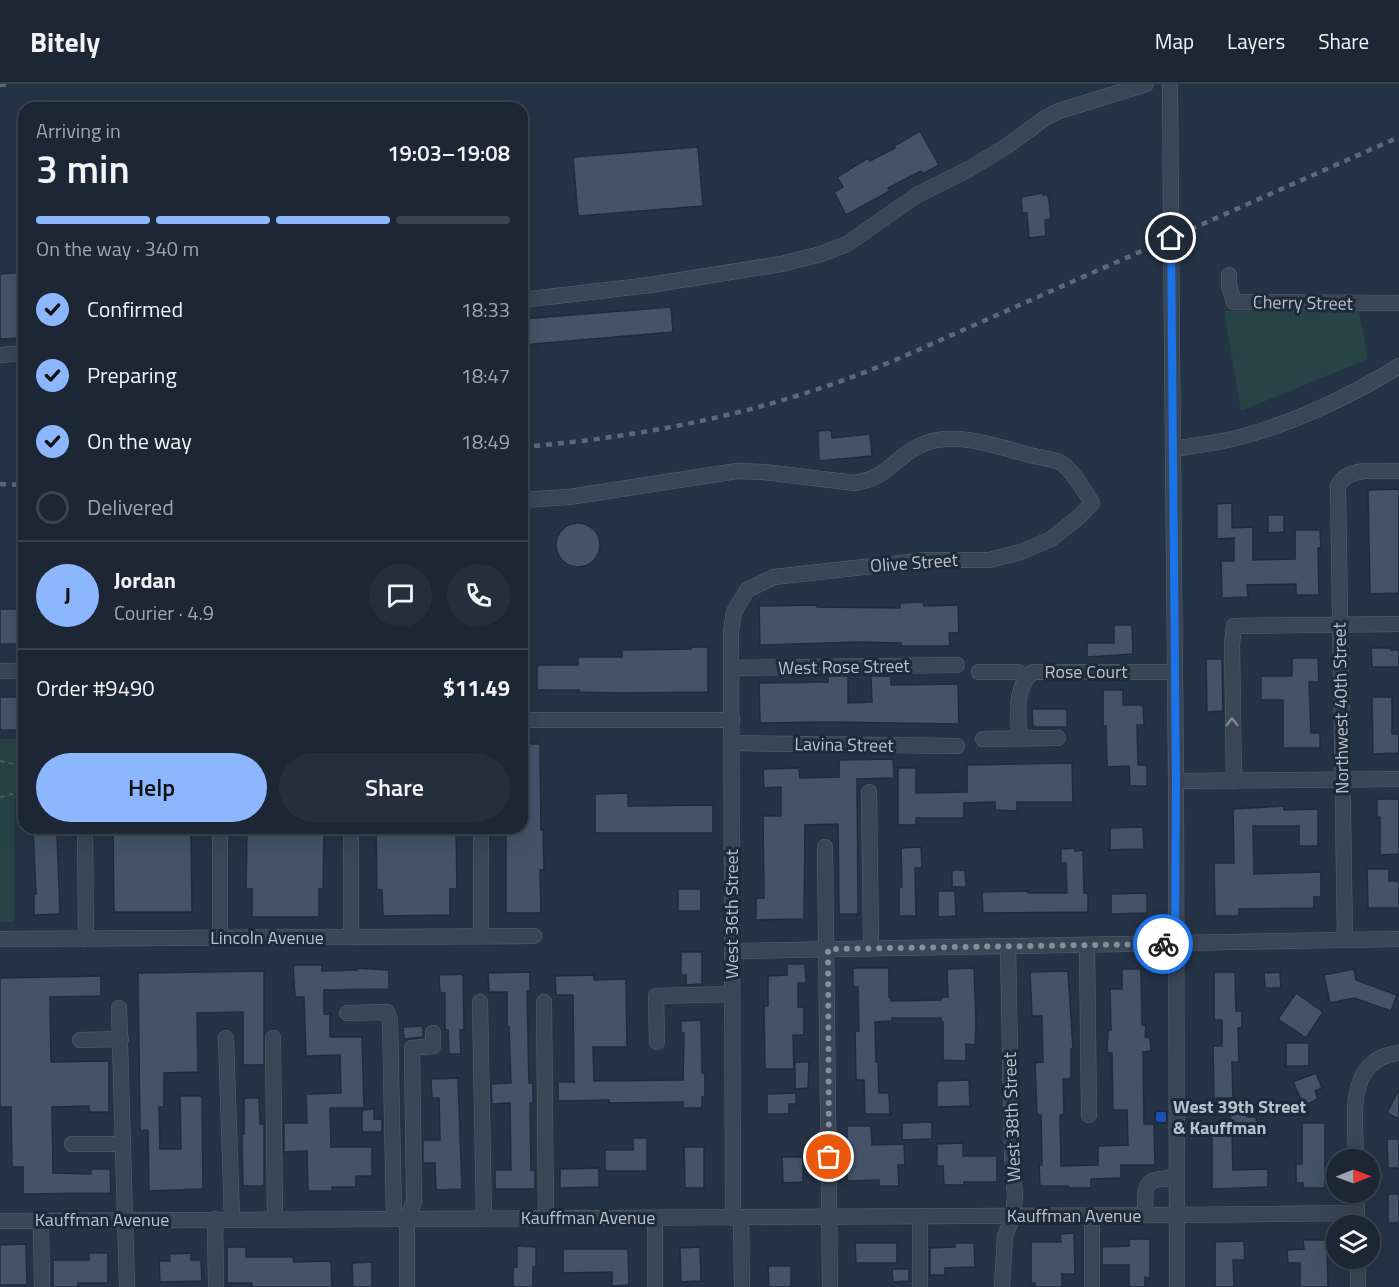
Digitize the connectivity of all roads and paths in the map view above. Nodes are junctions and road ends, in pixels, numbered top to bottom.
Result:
1 (1146, 84) edge
2 (1170, 84) edge
3 (1229, 275) dead end
4 (528, 299) edge
5 (1399, 303) edge
6 (18, 354) edge
7 (0, 355) edge
8 (1399, 366) edge
9 (1173, 449) junction
10 (1399, 471) edge
11 (528, 500) edge
12 (735, 612) joint
13 (1399, 624) edge
14 (1340, 625) junction
15 (957, 666) dead end
16 (731, 668) junction
17 (0, 671) edge
18 (18, 671) edge
19 (978, 672) dead end
20 (1175, 672) junction
21 (1027, 677) junction
22 (528, 720) edge
23 (732, 720) junction
24 (1019, 738) junction
25 (1058, 738) dead end
26 (983, 739) dead end
27 (732, 743) junction
28 (957, 746) dead end
29 (0, 761) edge
30 (18, 766) edge
31 (1399, 779) edge
32 (1342, 780) junction
33 (1234, 781) junction
34 (1176, 782) junction
35 (18, 792) edge
36 (869, 792) dead end
37 (0, 797) edge
38 (85, 834) edge
39 (220, 834) edge
40 (351, 834) edge
41 (481, 834) edge
42 (825, 847) dead end
43 (481, 936) junction
44 (534, 936) dead end
45 (220, 938) junction
46 (351, 938) junction
47 (0, 939) edge
48 (86, 939) junction
49 (1399, 939) edge
50 (1345, 940) junction
51 (1175, 943) junction
52 (1087, 945) junction
53 (1008, 946) junction
54 (872, 948) junction
55 (828, 949) junction
56 (732, 951) junction
57 (732, 994) junction
58 (480, 1002) dead end
59 (544, 1002) dead end
60 (120, 1008) dead end
61 (347, 1013) dead end
62 (434, 1033) dead end
63 (226, 1038) dead end
64 (273, 1038) dead end
65 (121, 1039) junction
66 (80, 1040) dead end
67 (657, 1042) dead end
68 (1399, 1053) edge
69 (1089, 1114) dead end
70 (72, 1144) dead end
71 (123, 1144) junction
72 (1356, 1149) edge
73 (1176, 1178) junction
74 (1145, 1215) junction
75 (1176, 1215) junction
76 (920, 1216) junction
77 (1013, 1216) junction
78 (1092, 1216) junction
79 (546, 1217) junction
80 (737, 1217) junction
81 (830, 1217) junction
82 (401, 1218) junction
83 (484, 1218) junction
84 (655, 1218) junction
85 (1326, 1218) edge
86 (232, 1219) junction
87 (275, 1219) junction
88 (126, 1220) junction
89 (215, 1220) junction
90 (0, 1221) edge
91 (41, 1221) junction
92 (1358, 1269) edge
93 (42, 1287) edge
94 (127, 1287) edge
95 (216, 1287) edge
96 (407, 1287) edge
97 (656, 1287) edge
98 (742, 1287) edge
99 (830, 1287) edge
100 (920, 1287) edge
101 (1002, 1287) edge
102 (1092, 1287) edge
103 (1177, 1287) edge
104 (1358, 1287) edge

1 - 4 street
2 - 9 street, bridge
3 - 5 street, Cherry Street
6 - 7 street
8 - 9 street
9 - 20 street
10 - 14 street, Northwest 40th Street
11 - 12 street, Olive Street
12 - 16 street, West 36th Street
13 - 14 street
14 - 32 street, Northwest 40th Street
33 -> 14 street
15 - 16 street, West Rose Street
16 - 23 street, West 36th Street
17 - 18 street
19 - 21 street
20 - 21 street, Rose Court
20 - 34 street
21 - 24 street, Rose Court
22 - 23 street
23 - 27 street, West 36th Street
24 - 25 street
24 - 26 street
27 - 28 street, Lavina Street
27 - 56 street, West 36th Street
29 - 30 path
31 - 32 street
32 - 33 street
32 - 50 street, Northwest 40th Street
33 - 34 street
34 - 51 street
35 - 37 path
36 - 54 street
38 - 48 street
39 - 45 street
40 - 46 street
41 - 43 street
42 - 55 street
43 - 44 street, Lincoln Avenue
43 - 46 street, Lincoln Avenue
45 - 46 street, Lincoln Avenue
45 - 48 street, Lincoln Avenue
47 - 48 street, Lincoln Avenue
49 - 50 street
50 - 51 street
51 - 52 street
51 - 73 street
52 - 53 street
52 - 69 street
53 - 54 street
53 - 77 street, West 38th Street
54 - 55 street
55 - 56 street
55 - 81 street
56 - 57 street, West 36th Street
57 - 67 street
57 - 80 street, West 36th Street
58 - 83 street
59 - 79 street
60 - 65 street
61 - 82 street
62 - 82 street
63 - 86 street
64 - 87 street
65 - 66 street
65 - 71 street
68 - 72 street
70 - 71 street
71 - 88 street
73 - 74 street
73 - 75 street
74 - 75 street, Kauffman Avenue
74 - 78 street, Kauffman Avenue
75 - 85 street, Kauffman Avenue
75 - 103 street
76 - 77 street, Kauffman Avenue
76 - 81 street, Kauffman Avenue
76 - 100 street
77 - 78 street, Kauffman Avenue
77 - 101 street, West 38th Street
78 - 102 street
79 - 83 street, Kauffman Avenue
79 - 84 street, Kauffman Avenue
80 - 81 street, Kauffman Avenue
80 - 84 street, Kauffman Avenue
80 - 98 street, West 36th Street
81 - 99 street
82 - 83 street, Kauffman Avenue
82 - 87 street, Kauffman Avenue
82 - 96 street
84 - 97 street
86 - 87 street, Kauffman Avenue
86 - 89 street, Kauffman Avenue
88 - 89 street, Kauffman Avenue
88 - 91 street, Kauffman Avenue
88 - 94 street
89 - 95 street
90 - 91 street, Kauffman Avenue
91 - 93 street
92 - 104 street

